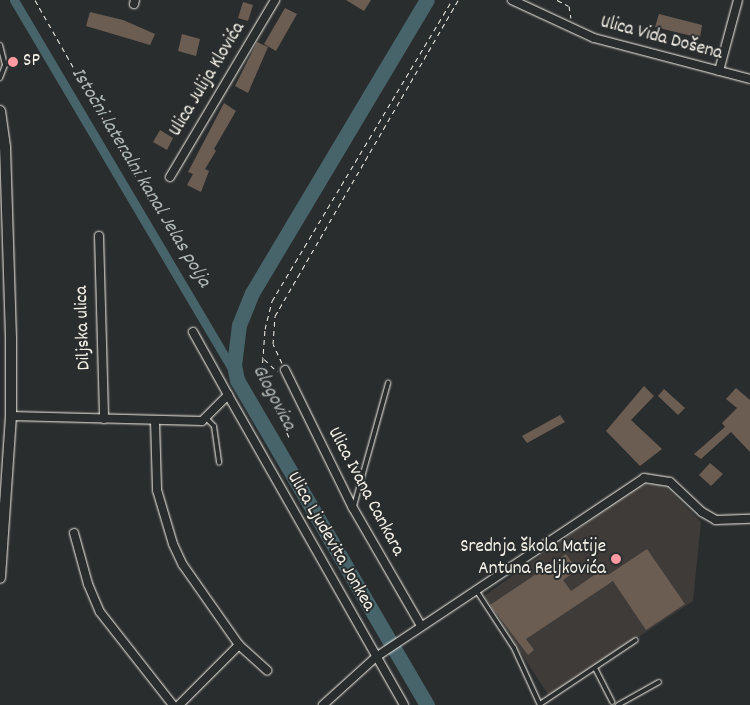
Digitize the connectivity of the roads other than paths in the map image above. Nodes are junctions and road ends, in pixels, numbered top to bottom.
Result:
1 (275, 0) edge
2 (512, 0) edge
3 (738, 0) edge
4 (0, 44) edge
5 (719, 72) junction
6 (0, 78) edge
7 (750, 79) edge
8 (0, 111) edge
9 (170, 177) dead end
10 (99, 236) dead end
11 (5, 290) edge
12 (193, 332) dead end
13 (285, 370) road end
14 (388, 383) dead end
15 (228, 395) junction
16 (10, 416) junction
17 (104, 419) junction
18 (207, 419) junction
19 (155, 421) junction
20 (4, 444) edge
21 (219, 464) dead end
22 (353, 508) junction
23 (750, 519) edge
24 (74, 532) dead end
25 (0, 578) edge
26 (476, 590) junction
27 (421, 626) junction
28 (636, 640) dead end
29 (239, 645) junction
30 (379, 655) junction
31 (595, 668) junction
32 (266, 670) dead end
33 (659, 682) dead end
34 (611, 704) edge
35 (173, 705) edge
36 (179, 705) edge
37 (323, 705) edge
38 (404, 705) edge
39 (540, 705) edge
40 (618, 705) edge

1 - 9 street, Ulica Julija Klovića
2 - 5 street, Ulica Vida Došena
3 - 5 street
4 - 6 lane
5 - 7 street, Ulica Vida Došena
8 - 11 main road
10 - 17 street, Diljska ulica
11 - 16 main road
12 - 15 street, Ulica Ljudevita Jonkea
13 - 22 street, Ulica Ivana Cankara
14 - 22 lane
15 - 18 street
15 - 30 street, Ulica Ljudevita Jonkea
16 - 17 street
16 - 20 main road
17 - 19 street
18 - 19 street
18 - 21 lane
19 - 29 street
20 - 25 main road
22 - 27 street, Ulica Ivana Cankara
23 - 26 street
24 - 35 street
26 - 27 street
26 - 39 lane
27 - 30 street
28 - 31 lane
29 - 32 street
29 - 36 street
30 - 37 street
30 - 38 street, Ulica Ljudevita Jonkea
31 - 34 lane
31 - 39 lane
33 - 40 lane
34 - 40 lane

